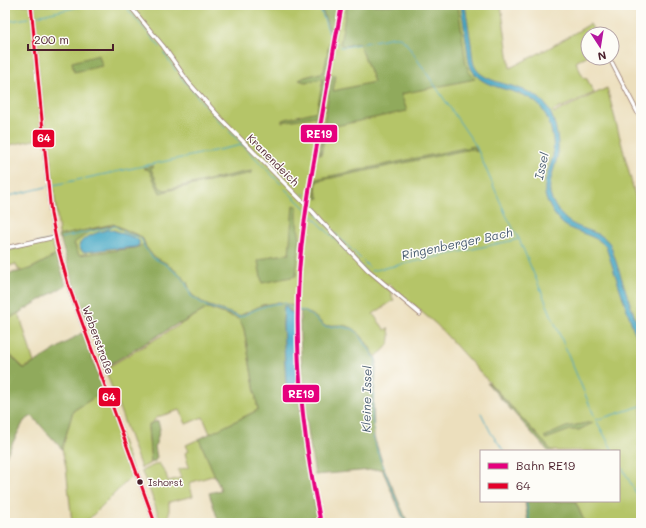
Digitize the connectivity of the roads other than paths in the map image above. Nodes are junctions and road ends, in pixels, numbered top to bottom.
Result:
1 (31, 5) edge
2 (128, 5) edge
3 (637, 5) edge
4 (641, 7) edge
5 (614, 66) edge
6 (641, 119) edge
7 (55, 237) junction
8 (5, 248) edge
9 (420, 314) dead end
10 (155, 523) edge

1 - 7 main road, Weberstraße
2 - 9 street, Kranendeich
3 - 4 highway
5 - 6 street
7 - 8 street
7 - 10 main road, Weberstraße

